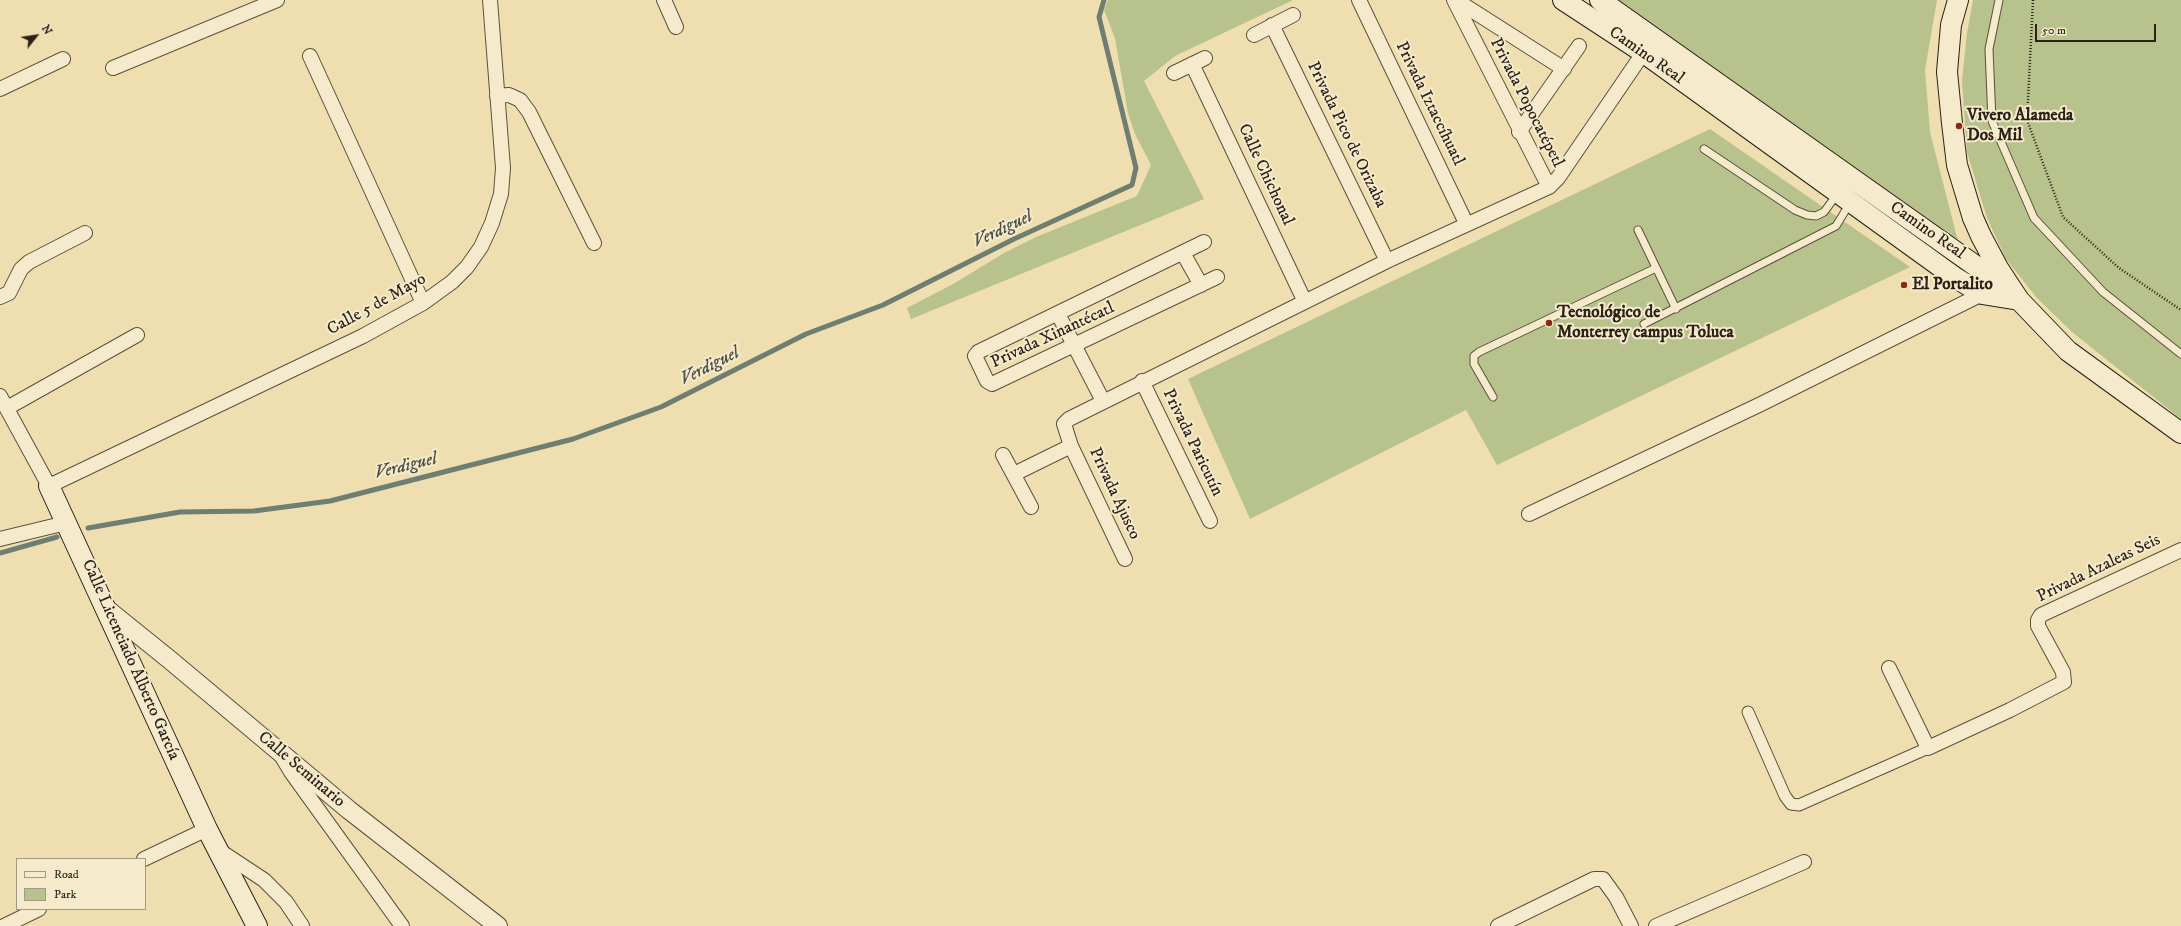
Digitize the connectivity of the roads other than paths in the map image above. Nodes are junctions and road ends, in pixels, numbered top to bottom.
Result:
1 (277, 0) edge
2 (490, 0) edge
3 (664, 0) edge
4 (1359, 0) edge
5 (1455, 0) edge
6 (1564, 0) edge
7 (1600, 0) edge
8 (1958, 0) edge
9 (1999, 0) edge
10 (1293, 15) dead end
11 (1272, 25) junction
12 (676, 27) dead end
13 (1254, 35) dead end
14 (1654, 36) junction
15 (1579, 46) dead end
16 (1644, 53) junction
17 (310, 56) dead end
18 (1205, 58) dead end
19 (63, 59) dead end
20 (1192, 64) junction
21 (113, 68) dead end
22 (1564, 69) junction
23 (1174, 73) dead end
24 (0, 89) edge
25 (497, 96) junction
26 (1519, 132) junction
27 (1704, 149) dead end
28 (1549, 187) junction
29 (1850, 189) junction
30 (1466, 223) junction
31 (1638, 230) dead end
32 (85, 233) dead end
33 (1204, 242) dead end
34 (594, 244) dead end
35 (1184, 253) junction
36 (1387, 261) junction
37 (1656, 268) junction
38 (1218, 277) dead end
39 (1995, 278) junction
40 (1201, 286) junction
41 (1982, 294) junction
42 (0, 297) edge
43 (2019, 300) junction
44 (1305, 302) junction
45 (423, 303) junction
46 (1676, 309) junction
47 (1058, 314) junction
48 (1644, 324) dead end
49 (137, 334) dead end
50 (1076, 346) junction
51 (2181, 354) edge
52 (1142, 381) junction
53 (1493, 397) dead end
54 (1103, 401) junction
55 (3, 402) edge
56 (2181, 433) edge
57 (1071, 446) junction
58 (1003, 455) dead end
59 (1014, 474) junction
60 (49, 486) junction
61 (1031, 506) dead end
62 (1529, 514) dead end
63 (1210, 521) dead end
64 (66, 523) junction
65 (0, 540) edge
66 (2181, 550) edge
67 (1125, 558) dead end
68 (108, 610) junction
69 (1889, 668) dead end
70 (1748, 712) dead end
71 (1928, 748) junction
72 (280, 753) junction
73 (207, 829) junction
74 (220, 851) junction
75 (146, 858) edge
76 (1804, 862) dead end
77 (37, 910) edge
78 (4, 926) edge
79 (257, 926) edge
80 (302, 926) edge
81 (402, 926) edge
82 (498, 926) edge
83 (1498, 926) edge
84 (1631, 926) edge
85 (1656, 926) edge

1 - 21 street
2 - 25 street, Calle 5 de Mayo
3 - 12 street
4 - 30 street, Privada Iztaccíhuatl
5 - 22 street, Privada Popocatépetl
5 - 26 street, Privada Popocatépetl
6 - 16 main road, Camino Real
7 - 14 main road, Camino Real
8 - 43 main road
9 - 51 lane
10 - 11 street
11 - 13 street
11 - 36 street, Privada Pico de Orizaba
14 - 16 street, Privada Popocatépetl
14 - 29 main road, Camino Real
15 - 22 street
16 - 28 street, Privada Popocatépetl
16 - 29 main road, Camino Real
17 - 45 street
18 - 20 street
19 - 24 street
20 - 23 street
20 - 44 street, Calle Chichonal
22 - 26 street
25 - 34 street
25 - 45 street, Calle 5 de Mayo
26 - 28 street, Privada Popocatépetl
27 - 29 lane
28 - 30 street, Privada Ajusco
29 - 39 main road, Camino Real
29 - 41 main road, Camino Real
29 - 46 lane
30 - 36 street, Privada Ajusco
31 - 37 lane
32 - 42 street
33 - 35 street, Privada Xinantécatl
35 - 40 street
35 - 47 street, Privada Xinantécatl
36 - 44 street, Privada Ajusco
37 - 46 lane
37 - 53 lane
38 - 40 street, Privada Xinantécatl
39 - 41 street
39 - 43 main road, Camino Real
40 - 50 street, Privada Xinantécatl
41 - 43 main road, Camino Real
41 - 62 street
43 - 56 main road
44 - 52 street, Privada Ajusco
45 - 60 street, Calle 5 de Mayo
46 - 48 lane
47 - 50 street
47 - 50 street, Privada Xinantécatl
49 - 55 street
50 - 54 street
52 - 54 street, Privada Ajusco
52 - 63 street, Privada Paricutín
54 - 57 street, Privada Ajusco
55 - 60 street, Calle Licenciado Alberto García
57 - 59 street, Privada Ajusco
57 - 67 street, Privada Ajusco
58 - 59 street
59 - 61 street
60 - 64 main road, Calle Licenciado Alberto García
64 - 65 street
64 - 68 main road, Calle Licenciado Alberto García
66 - 71 street, Privada Azaleas Seis
68 - 72 street, Calle Seminario
68 - 73 main road, Calle Licenciado Alberto García
69 - 71 street
70 - 71 street
72 - 81 street
72 - 82 street, Calle Seminario
73 - 74 main road, Calle Licenciado Alberto García
73 - 75 street
74 - 79 main road, Calle Licenciado Alberto García
74 - 80 street
76 - 85 street
77 - 78 street
83 - 84 street

